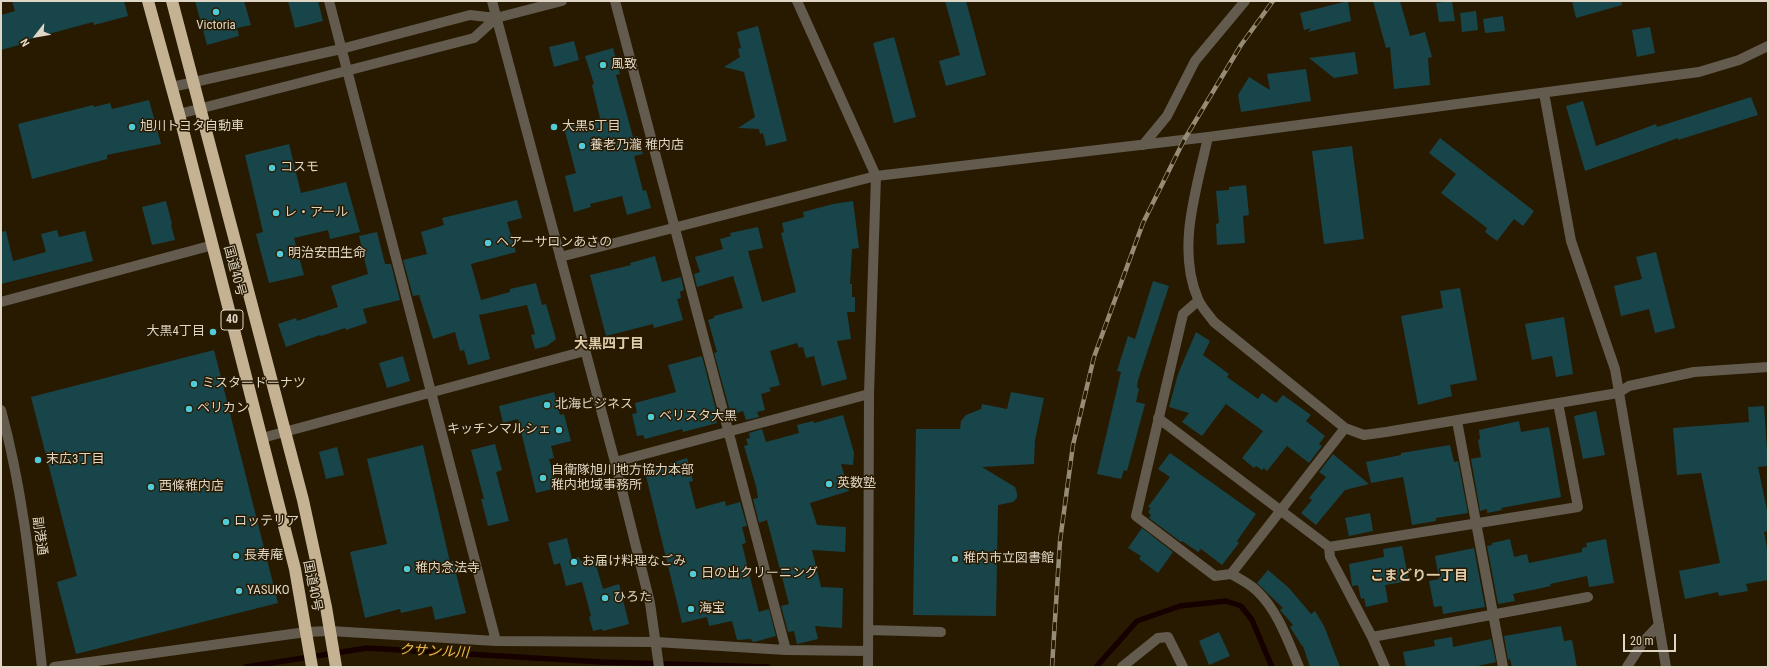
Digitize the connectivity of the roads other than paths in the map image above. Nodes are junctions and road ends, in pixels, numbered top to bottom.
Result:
1 (148, 1) edge
2 (172, 1) edge
3 (329, 1) edge
4 (492, 1) edge
5 (562, 1) edge
6 (615, 1) edge
7 (797, 1) edge
8 (1245, 1) edge
9 (496, 18) junction
10 (1768, 46) edge
11 (341, 49) junction
12 (347, 70) junction
13 (192, 82) junction
14 (172, 87) junction
15 (1544, 93) junction
16 (199, 108) junction
17 (179, 114) junction
18 (1208, 137) junction
19 (1143, 145) junction
20 (876, 176) junction
21 (675, 228) junction
22 (213, 245) junction
23 (560, 257) junction
24 (1198, 300) junction
25 (1, 302) edge
26 (585, 352) junction
27 (1768, 367) edge
28 (431, 392) junction
29 (1618, 393) junction
30 (869, 394) junction
31 (1558, 403) junction
32 (1, 410) edge
33 (1158, 418) junction
34 (1457, 421) junction
35 (1345, 428) junction
36 (729, 431) junction
37 (285, 432) junction
38 (262, 438) junction
39 (615, 462) junction
40 (1280, 510) junction
41 (1477, 523) junction
42 (1329, 547) junction
43 (1231, 574) junction
44 (1588, 597) dead end
45 (1492, 615) junction
46 (1659, 625) junction
47 (868, 630) junction
48 (941, 632) dead end
49 (331, 635) junction
50 (307, 637) junction
51 (1372, 637) junction
52 (496, 641) junction
53 (656, 647) junction
54 (786, 650) junction
55 (868, 653) junction
56 (312, 663) edge
57 (335, 663) edge
58 (42, 667) edge
59 (54, 667) edge
60 (659, 667) edge
61 (868, 667) edge
62 (1122, 667) edge
63 (1183, 667) edge
64 (1300, 667) edge
65 (1384, 667) edge
66 (1503, 667) edge
67 (1627, 667) edge
68 (1666, 667) edge

1 - 14 highway, 国道40号 / 40
2 - 13 highway, 国道40号 / 40
3 - 11 street
4 - 9 street
5 - 9 street
6 - 21 street
7 - 20 street
8 - 19 street
9 - 11 street
9 - 12 street
9 - 23 street
10 - 15 street
11 - 12 street
11 - 13 street
12 - 16 street
12 - 28 street
13 - 14 street
13 - 16 highway, 国道40号 / 40
14 - 17 highway, 国道40号 / 40
15 - 18 street
15 - 29 street
16 - 17 street
16 - 37 highway, 国道40号 / 40
17 - 22 highway, 国道40号 / 40
18 - 19 street
18 - 24 street
19 - 20 street
20 - 21 street
20 - 30 street
21 - 23 street
21 - 36 street
22 - 25 street
22 - 38 highway, 国道40号 / 40
23 - 26 street
24 - 33 street
24 - 35 street
26 - 28 street
26 - 39 street
27 - 29 street
28 - 37 street
28 - 52 street
29 - 31 street
29 - 46 street
30 - 36 street
30 - 47 street
31 - 34 street
31 - 41 street
32 - 58 street, 副港通
33 - 40 street
33 - 43 street
34 - 35 street
34 - 41 street
35 - 40 street
36 - 39 street
36 - 54 street
37 - 38 street
37 - 49 highway, 国道40号 / 40
38 - 50 highway, 国道40号 / 40
39 - 53 street
40 - 42 street
40 - 43 street
41 - 42 street
41 - 45 street
42 - 51 street
43 - 64 street
44 - 45 street
45 - 51 street
45 - 66 street
46 - 67 street
46 - 68 street
47 - 48 street
47 - 55 street
49 - 50 street
49 - 52 street
49 - 57 highway, 国道40号 / 40
50 - 56 highway, 国道40号 / 40
50 - 59 street
51 - 65 street
52 - 53 street
53 - 54 street
53 - 60 street
54 - 55 street
55 - 61 street
62 - 63 street

